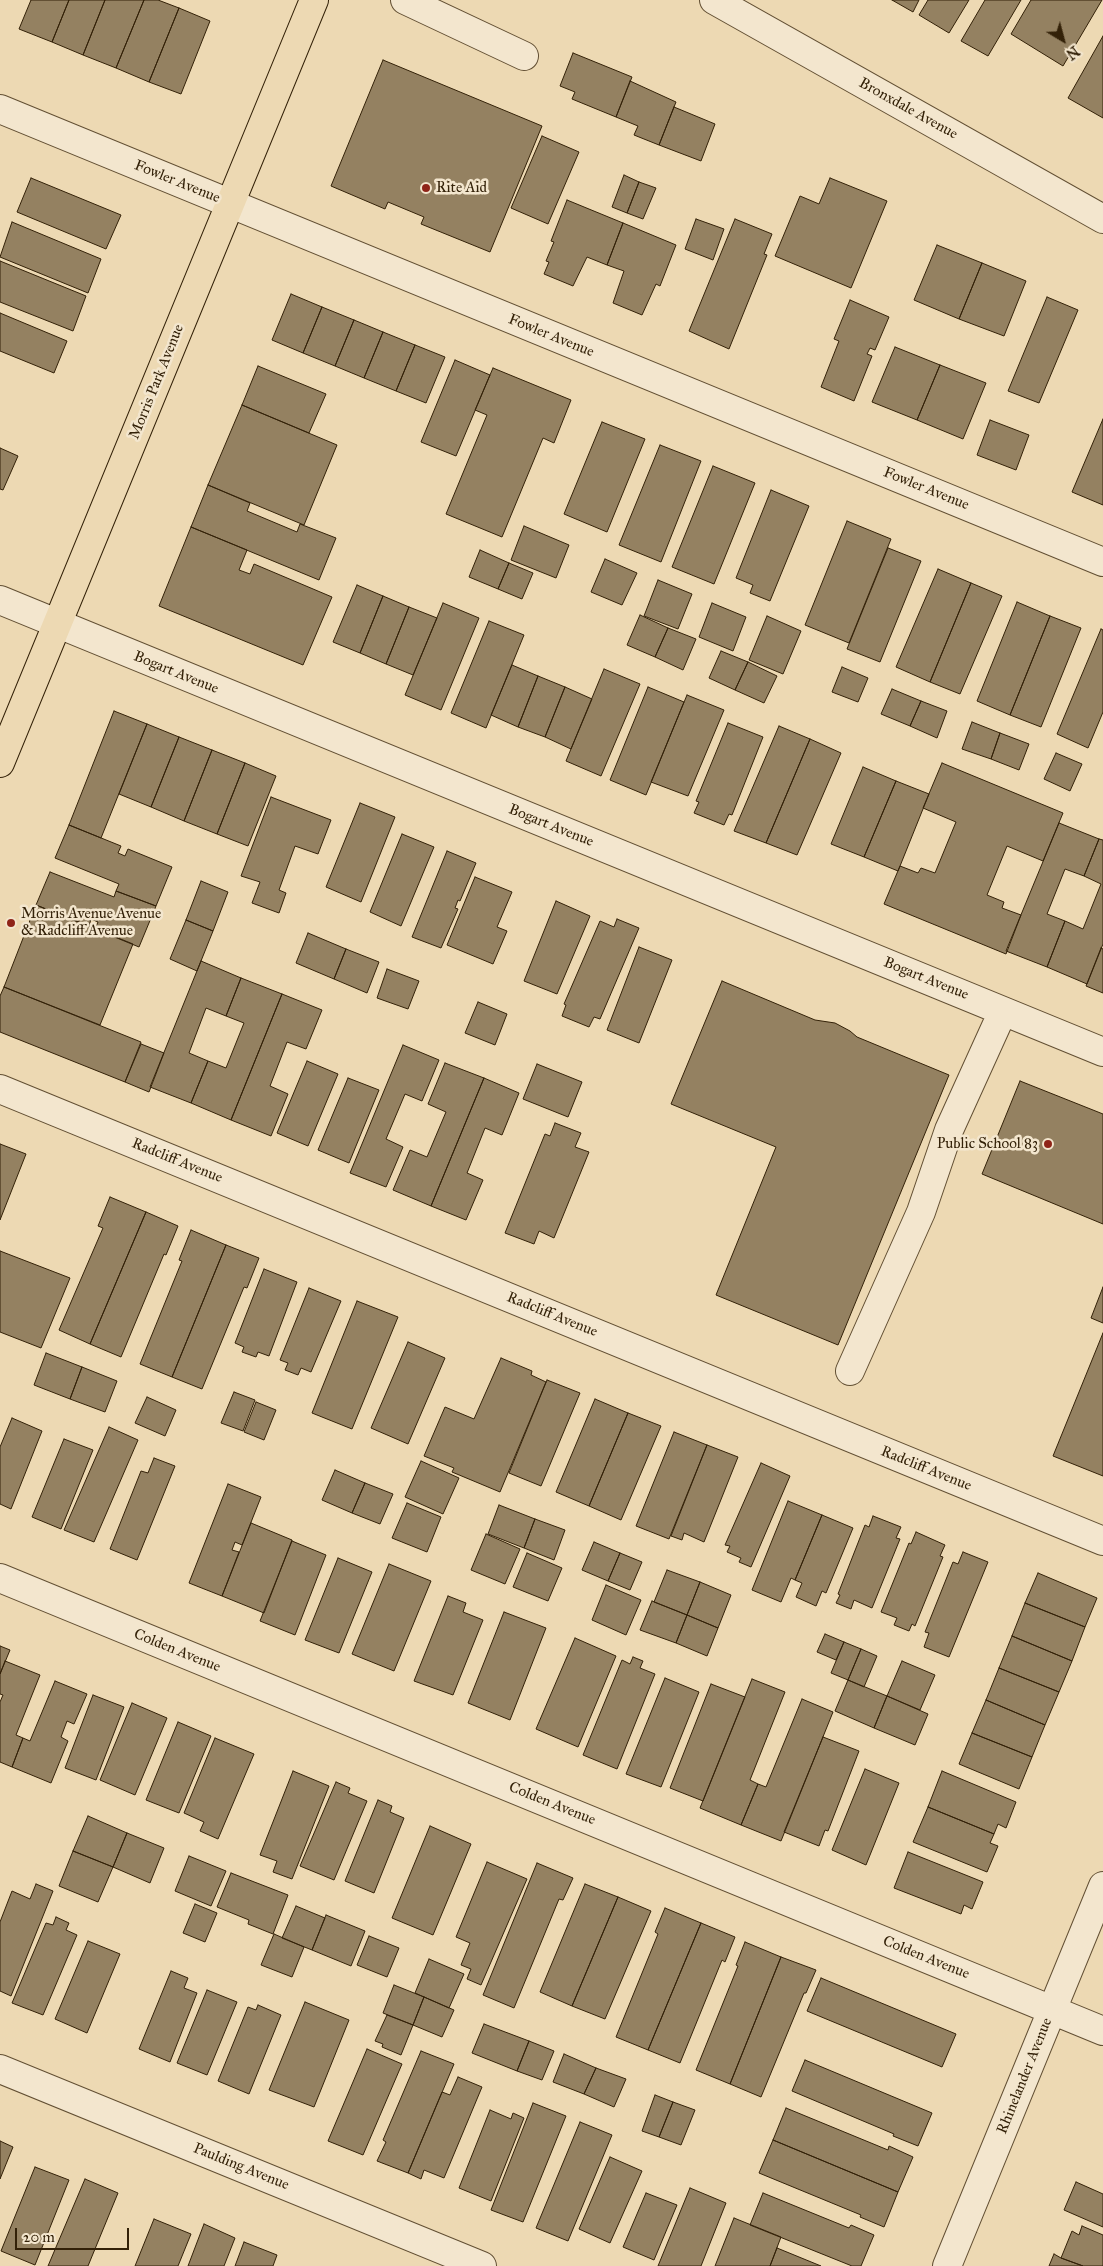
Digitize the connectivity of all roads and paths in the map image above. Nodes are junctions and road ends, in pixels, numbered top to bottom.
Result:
1 (314, 0) edge
2 (405, 0) edge
3 (714, 0) edge
4 (524, 56) dead end
5 (0, 109) edge
6 (230, 204) junction
7 (1103, 219) edge
8 (1103, 562) edge
9 (0, 600) edge
10 (57, 625) junction
11 (0, 764) edge
12 (1004, 1011) junction
13 (1103, 1052) edge
14 (0, 1089) edge
15 (850, 1371) dead end
16 (1103, 1541) edge
17 (0, 1578) edge
18 (1103, 1886) edge
19 (1052, 2010) junction
20 (1103, 2031) edge
21 (0, 2069) edge
22 (482, 2266) edge
23 (947, 2266) edge

1 - 6 main road, Morris Park Avenue
2 - 4 street
3 - 7 street, Bronxdale Avenue
5 - 6 street, Fowler Avenue
6 - 8 street, Fowler Avenue
6 - 10 main road, Morris Park Avenue
9 - 10 street, Bogart Avenue
10 - 11 main road, Morris Park Avenue
10 - 12 street, Bogart Avenue
12 - 13 street, Bogart Avenue
12 - 15 street
14 - 16 street, Radcliff Avenue
17 - 19 street, Colden Avenue
18 - 19 street, Rhinelander Avenue
19 - 20 street, Colden Avenue
19 - 23 street, Rhinelander Avenue
21 - 22 street, Paulding Avenue

